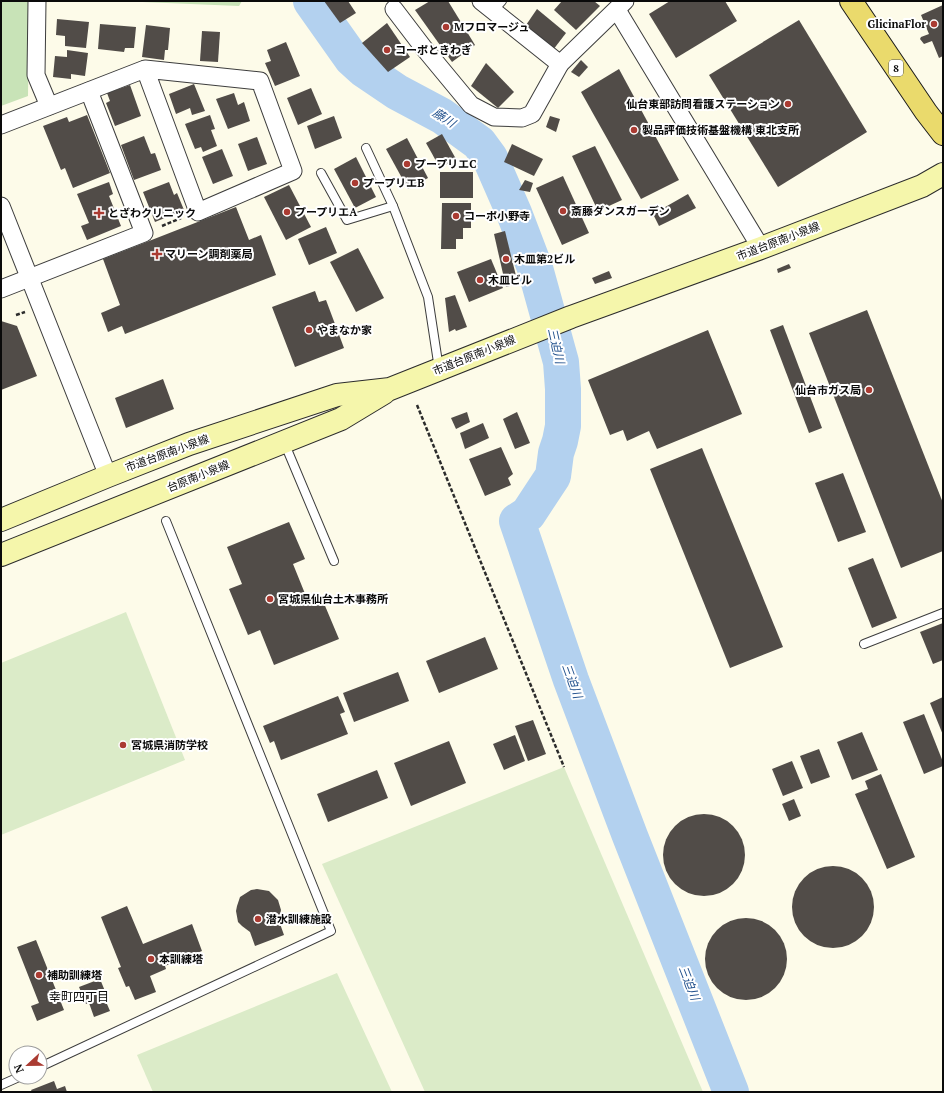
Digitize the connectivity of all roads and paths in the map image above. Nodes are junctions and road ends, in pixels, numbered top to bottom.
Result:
1 (37, 1) edge
2 (851, 1) edge
3 (492, 4) edge
4 (621, 5) edge
5 (394, 9) dead end
6 (560, 64) junction
7 (144, 70) junction
8 (89, 91) junction
9 (49, 106) junction
10 (1, 125) edge
11 (943, 134) edge
12 (366, 148) dead end
13 (321, 173) dead end
14 (943, 174) edge
15 (1, 206) edge
16 (393, 206) junction
17 (198, 212) junction
18 (144, 233) junction
19 (761, 248) junction
20 (29, 277) junction
21 (1, 289) edge
22 (439, 370) junction
23 (390, 389) junction
24 (417, 405) dead end
25 (284, 442) junction
26 (108, 476) junction
27 (1, 520) edge
28 (166, 522) dead end
29 (1, 555) edge
30 (334, 561) dead end
31 (943, 613) edge
32 (864, 644) dead end
33 (564, 767) dead end
34 (48, 1063) edge

1 - 9 street
2 - 11 main road, 8
3 - 6 street
4 - 6 street
4 - 19 street
5 - 6 street
7 - 8 street
7 - 17 street
7 - 17 street
8 - 9 street
8 - 18 street
9 - 10 street
12 - 16 lane
13 - 16 lane
14 - 19 street, 市道台原南小泉線
15 - 20 street
16 - 22 lane
17 - 18 path
18 - 20 street
19 - 22 street, 市道台原南小泉線
20 - 21 street
20 - 26 street
22 - 23 street, 市道台原南小泉線
23 - 25 street, 台原南小泉線
23 - 26 street, 市道台原南小泉線
24 - 33 path
25 - 29 street, 台原南小泉線
25 - 30 lane
26 - 27 street, 市道台原南小泉線
28 - 34 lane
31 - 32 lane

